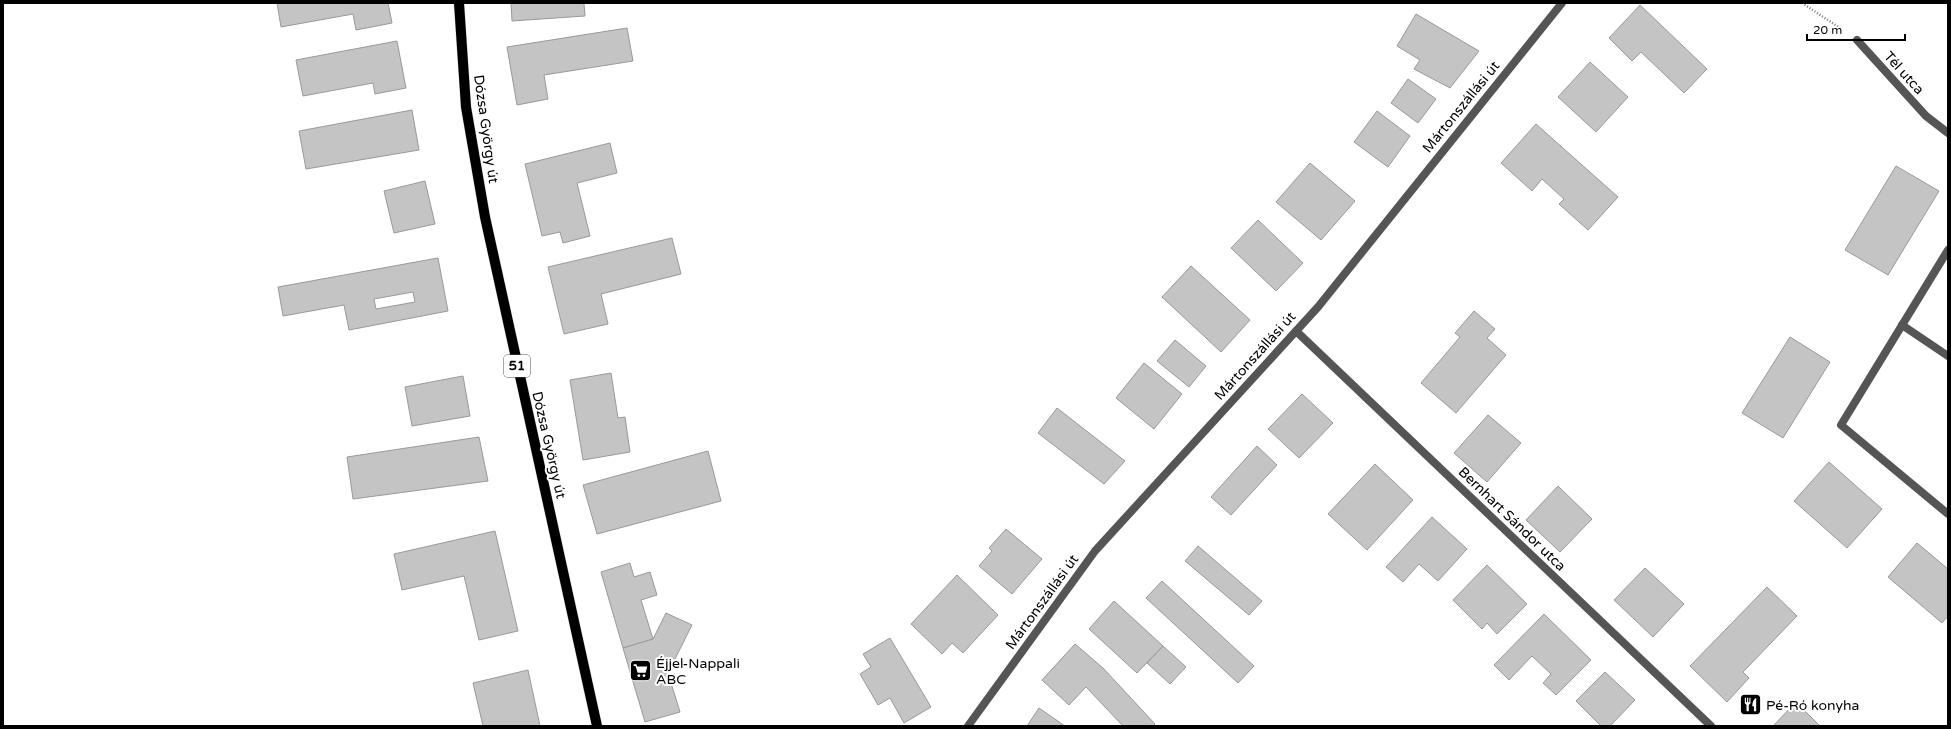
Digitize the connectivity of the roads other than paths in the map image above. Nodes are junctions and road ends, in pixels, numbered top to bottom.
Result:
1 (459, 3) edge
2 (1562, 3) edge
3 (1856, 40) road end
4 (1948, 134) edge
5 (1948, 250) edge
6 (1902, 325) junction
7 (1296, 331) junction
8 (1948, 356) edge
9 (1948, 514) edge
10 (597, 726) edge
11 (968, 726) edge
12 (1711, 726) edge

1 - 10 main road, Dózsa György út / 51
2 - 7 street, Mártonszállási út
3 - 4 street, Tél utca
5 - 6 street
6 - 8 street
6 - 9 street
7 - 11 street, Mártonszállási út
7 - 12 street, Bernhart Sándor utca

